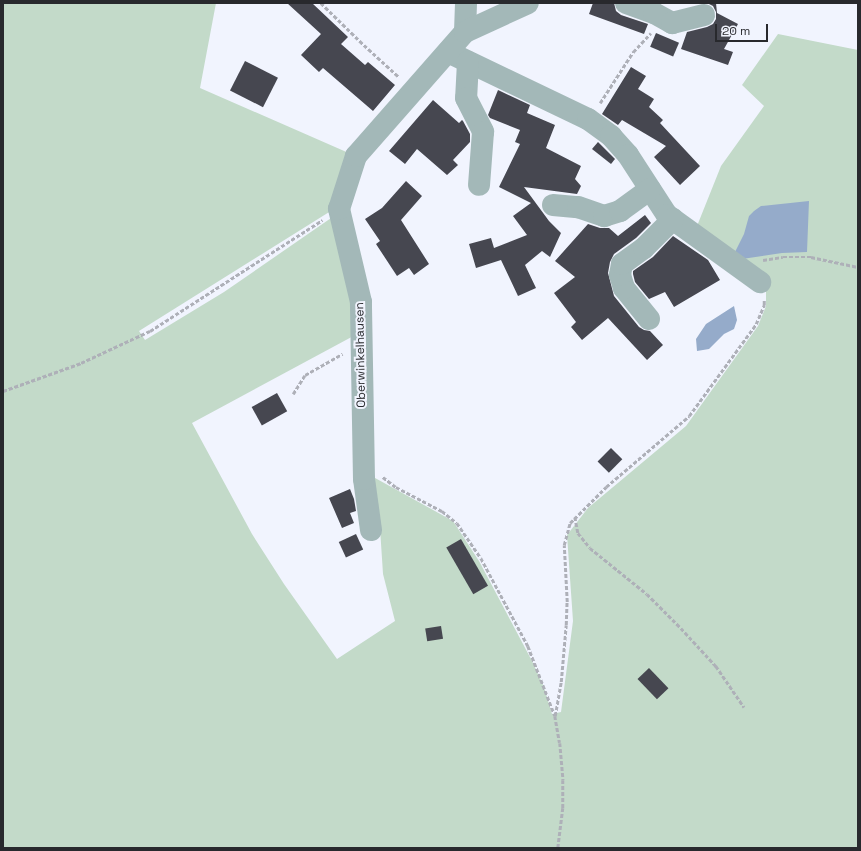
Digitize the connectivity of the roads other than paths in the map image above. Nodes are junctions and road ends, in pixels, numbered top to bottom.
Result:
1 (466, 3) edge
2 (528, 3) edge
3 (626, 3) edge
4 (704, 15) dead end
5 (465, 32) junction
6 (448, 52) junction
7 (468, 62) junction
8 (480, 185) dead end
9 (650, 189) junction
10 (553, 205) dead end
11 (673, 220) junction
12 (760, 282) road end
13 (649, 319) dead end
14 (371, 530) dead end

1 - 5 street
2 - 5 street
3 - 4 street
5 - 6 street
6 - 7 street
6 - 14 street, Oberwinkelhausen
7 - 8 street
7 - 9 street
9 - 10 street
9 - 11 street
11 - 12 street
11 - 13 street

